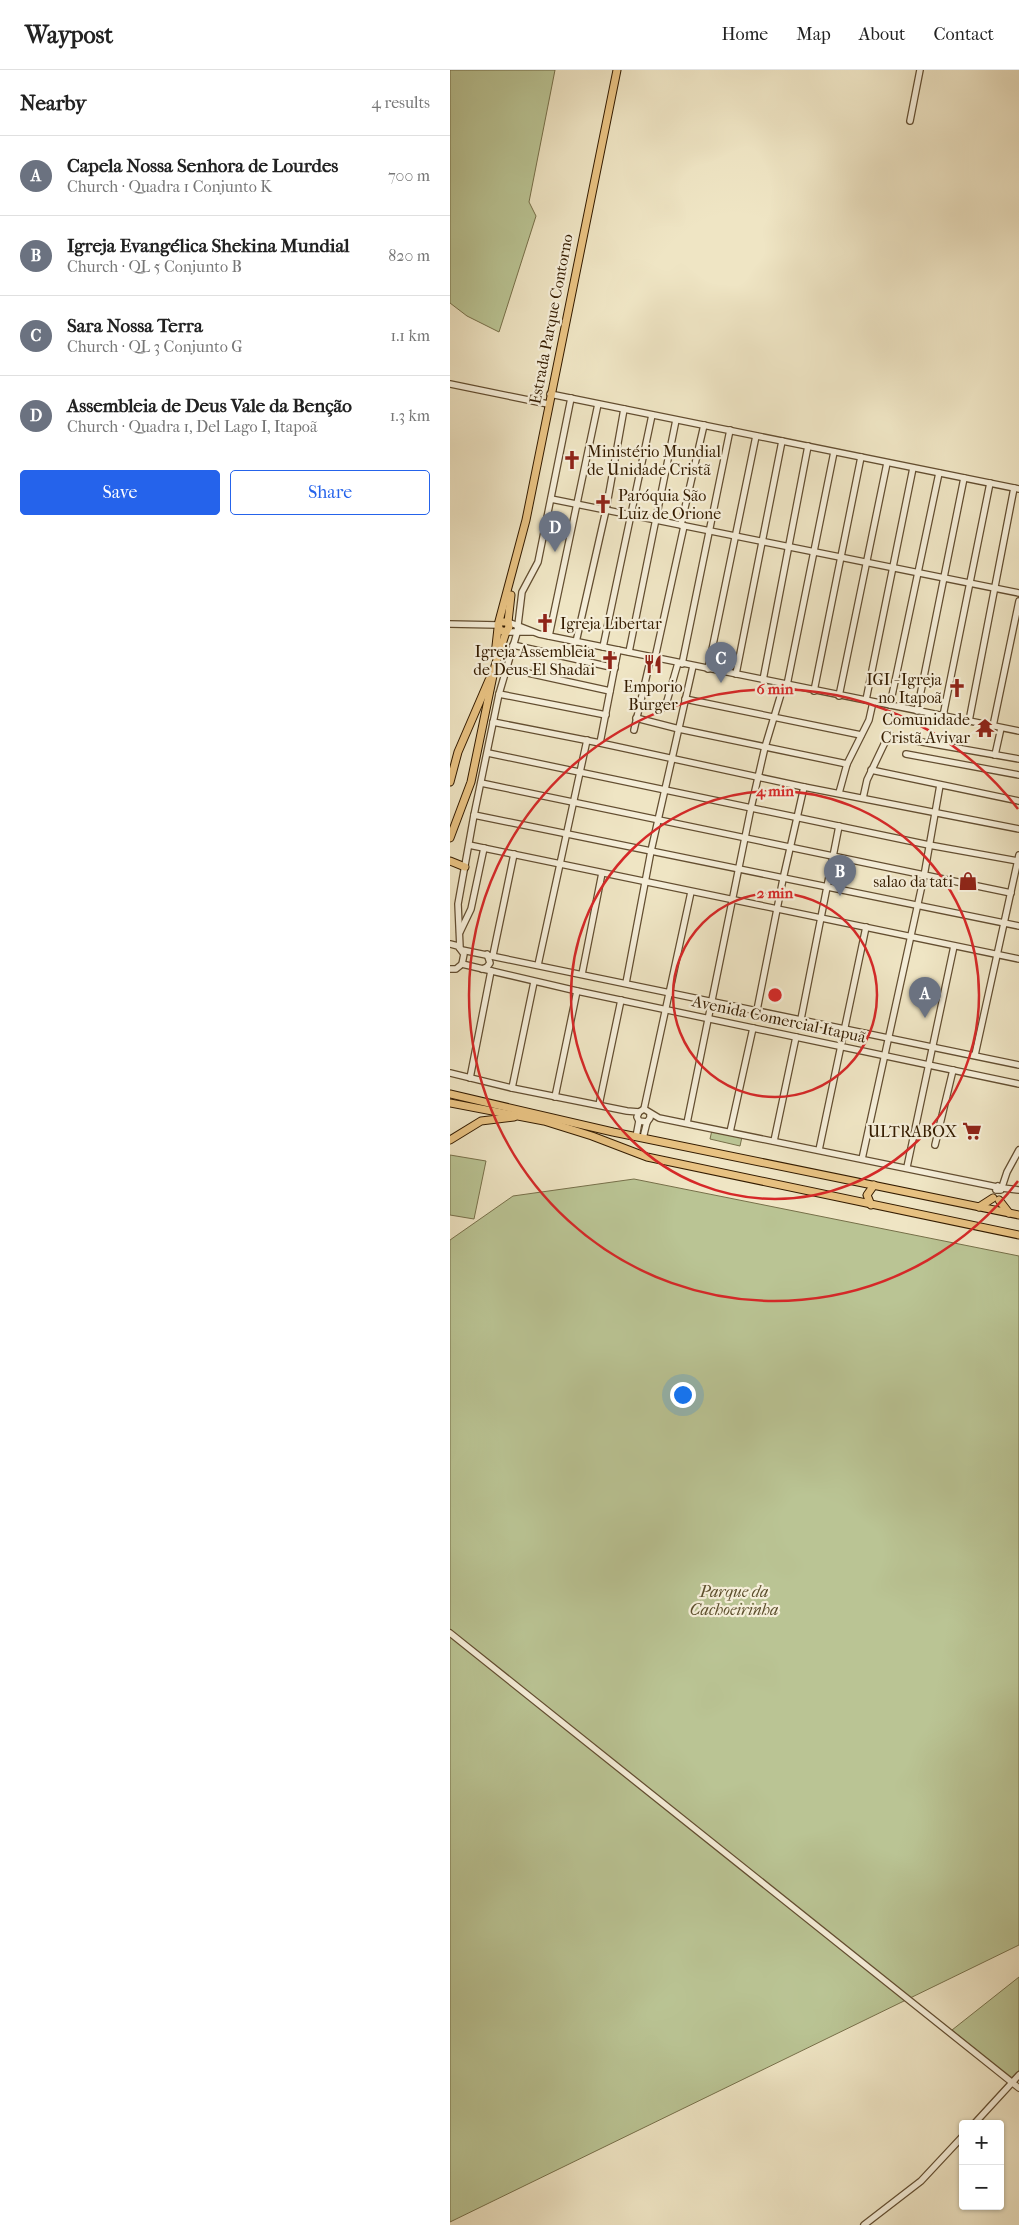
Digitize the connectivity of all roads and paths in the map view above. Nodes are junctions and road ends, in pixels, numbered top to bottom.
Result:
1 (617, 70) edge
2 (920, 70) edge
3 (910, 121) dead end
4 (450, 384) edge
5 (550, 394) junction
6 (571, 398) junction
7 (548, 404) junction
8 (598, 404) junction
9 (624, 409) junction
10 (652, 415) junction
11 (676, 420) junction
12 (704, 425) junction
13 (730, 430) junction
14 (756, 436) junction
15 (782, 441) junction
16 (808, 446) junction
17 (834, 452) junction
18 (861, 457) junction
19 (888, 462) junction
20 (913, 468) junction
21 (939, 473) junction
22 (964, 478) junction
23 (990, 483) junction
24 (1017, 489) edge
25 (551, 499) junction
26 (576, 504) junction
27 (606, 510) junction
28 (631, 515) junction
29 (657, 520) junction
30 (683, 526) junction
31 (710, 531) junction
32 (735, 536) junction
33 (761, 541) junction
34 (788, 547) junction
35 (814, 552) junction
36 (840, 557) junction
37 (866, 562) junction
38 (892, 568) junction
39 (917, 573) junction
40 (513, 574) junction
41 (944, 578) junction
42 (969, 583) junction
43 (995, 588) junction
44 (1019, 593) edge
45 (1019, 601) edge
46 (508, 622) junction
47 (450, 624) edge
48 (498, 625) junction
49 (518, 625) junction
50 (506, 632) junction
51 (534, 632) junction
52 (517, 633) junction
53 (549, 636) junction
54 (576, 642) junction
55 (513, 645) junction
56 (603, 647) junction
57 (618, 650) junction
58 (628, 652) junction
59 (653, 657) junction
60 (680, 663) junction
61 (693, 666) junction
62 (505, 668) junction
63 (615, 668) junction
64 (708, 669) junction
65 (494, 670) junction
66 (736, 674) junction
67 (763, 680) junction
68 (786, 685) junction
69 (610, 691) junction
70 (814, 691) junction
71 (499, 694) junction
72 (839, 696) junction
73 (685, 698) junction
74 (866, 700) junction
75 (873, 702) junction
76 (890, 706) junction
77 (665, 708) dead end
78 (917, 711) junction
79 (606, 715) junction
80 (943, 716) junction
81 (773, 717) junction
82 (636, 718) junction
83 (493, 722) junction
84 (969, 722) junction
85 (993, 726) junction
86 (1001, 728) junction
87 (679, 729) junction
88 (634, 730) dead end
89 (1019, 731) edge
90 (861, 736) junction
91 (587, 740) junction
92 (600, 743) junction
93 (765, 747) junction
94 (488, 753) junction
95 (906, 754) dead end
96 (995, 755) junction
97 (672, 759) junction
98 (1019, 759) edge
99 (847, 764) junction
100 (871, 770) junction
101 (579, 771) junction
102 (1019, 775) edge
103 (759, 778) junction
104 (450, 782) edge
105 (481, 783) junction
106 (940, 785) junction
107 (804, 787) junction
108 (665, 790) junction
109 (839, 793) junction
110 (863, 798) junction
111 (1019, 801) edge
112 (573, 802) junction
113 (751, 808) junction
114 (934, 813) junction
115 (474, 815) junction
116 (797, 818) junction
117 (658, 820) junction
118 (839, 826) junction
119 (1019, 829) edge
120 (566, 832) junction
121 (450, 838) edge
122 (745, 839) junction
123 (469, 845) junction
124 (929, 845) junction
125 (484, 848) junction
126 (790, 848) junction
127 (651, 851) junction
128 (514, 854) junction
129 (834, 856) junction
130 (1018, 858) edge
131 (450, 861) edge
132 (559, 864) junction
133 (465, 867) junction
134 (740, 869) junction
135 (602, 873) junction
136 (924, 876) junction
137 (782, 879) junction
138 (645, 882) junction
139 (828, 887) junction
140 (691, 892) junction
141 (1011, 893) junction
142 (733, 900) junction
143 (917, 906) junction
144 (777, 909) junction
145 (822, 918) junction
146 (1004, 923) junction
147 (1019, 926) edge
148 (866, 927) junction
149 (460, 933) junction
150 (910, 936) junction
151 (452, 944) edge
152 (954, 946) junction
153 (461, 949) junction
154 (490, 955) junction
155 (997, 955) junction
156 (1019, 959) edge
157 (462, 964) junction
158 (538, 965) junction
159 (453, 969) edge
160 (482, 969) junction
161 (491, 971) junction
162 (582, 974) junction
163 (450, 977) edge
164 (534, 982) junction
165 (626, 983) junction
166 (577, 992) junction
167 (669, 992) junction
168 (621, 1000) junction
169 (712, 1001) junction
170 (665, 1009) junction
171 (757, 1010) junction
172 (709, 1018) junction
173 (801, 1019) junction
174 (753, 1028) junction
175 (844, 1028) junction
176 (796, 1037) junction
177 (888, 1038) junction
178 (840, 1046) junction
179 (932, 1047) junction
180 (884, 1055) junction
181 (975, 1056) junction
182 (1019, 1064) edge
183 (928, 1065) junction
184 (953, 1070) junction
185 (450, 1073) edge
186 (470, 1078) junction
187 (1019, 1084) edge
188 (512, 1088) junction
189 (450, 1090) edge
190 (450, 1094) edge
191 (556, 1097) junction
192 (470, 1099) junction
193 (450, 1103) edge
194 (599, 1105) junction
195 (640, 1115) junction
196 (523, 1116) junction
197 (649, 1118) junction
198 (687, 1123) junction
199 (730, 1132) junction
200 (640, 1138) junction
201 (450, 1140) edge
202 (774, 1141) junction
203 (935, 1145) dead end
204 (819, 1150) junction
205 (1019, 1150) edge
206 (862, 1159) junction
207 (907, 1167) junction
208 (874, 1186) junction
209 (999, 1189) junction
210 (1019, 1190) edge
211 (996, 1199) junction
212 (871, 1205) junction
213 (979, 1207) junction
214 (994, 1210) junction
215 (1009, 1213) junction
216 (1019, 1215) edge
217 (1019, 1235) edge
218 (450, 1633) edge
219 (1019, 2075) edge
220 (1012, 2083) junction
221 (1019, 2088) edge
222 (978, 2120) edge
223 (959, 2140) edge
224 (872, 2222) edge
225 (864, 2225) edge

1 - 5 main road, Estrada Parque Contorno
2 - 3 street
4 - 7 street
5 - 6 street
5 - 7 main road, Estrada Parque Contorno
6 - 8 street
6 - 25 street
7 - 40 main road, Estrada Parque Contorno
8 - 9 street
8 - 26 street
9 - 10 street
9 - 27 street
10 - 11 street
10 - 28 street
11 - 12 street
11 - 29 street
12 - 13 street
12 - 30 street
13 - 14 street
13 - 31 street
14 - 15 street
14 - 32 street
15 - 16 street
15 - 33 street
16 - 17 street
16 - 34 street
17 - 18 street
17 - 35 street
18 - 19 street
18 - 36 street
19 - 20 street
19 - 37 street
20 - 21 street
20 - 38 street
21 - 22 street
21 - 39 street
22 - 23 street
22 - 41 street
23 - 24 street
23 - 42 street
24 - 43 street
25 - 26 street
25 - 49 street
26 - 27 street
26 - 53 street
27 - 28 street
27 - 54 street
28 - 29 street
28 - 56 street
29 - 30 street
29 - 58 street
30 - 31 street
30 - 59 street
31 - 32 street
31 - 60 street
32 - 33 street
32 - 64 street
33 - 34 street
33 - 66 street
34 - 35 street
34 - 67 street
35 - 36 street
35 - 68 street
36 - 37 street
36 - 70 street
37 - 38 street
37 - 72 street
38 - 39 street
38 - 74 street
39 - 41 street
39 - 76 street
40 - 46 main road, Estrada Parque Contorno
40 - 48 main road, Estrada Parque Contorno
41 - 42 street
41 - 78 street
42 - 43 street
42 - 80 street
43 - 44 street
43 - 84 street
45 - 85 street
46 - 48 main road
46 - 49 street
46 - 50 main road, Estrada Parque Contorno
47 - 48 street
48 - 50 main road
48 - 65 main road, Estrada Parque Contorno
49 - 51 street
49 - 52 street
50 - 52 street
50 - 65 main road, Estrada Parque Contorno
51 - 52 street
51 - 53 street
52 - 55 street
53 - 54 street
54 - 56 street
55 - 62 street
55 - 63 street
56 - 57 street
57 - 58 street
57 - 63 street
58 - 59 street
59 - 60 street
59 - 82 street
60 - 61 street
60 - 77 street
61 - 64 street
61 - 73 street
62 - 69 street
62 - 71 street
63 - 69 street
64 - 66 street
65 - 104 main road
65 - 121 main road, Estrada Parque Contorno
66 - 67 street
67 - 68 street
68 - 70 street
68 - 81 street
69 - 79 street
70 - 72 street
71 - 79 street
71 - 83 street
72 - 74 street
73 - 81 street
73 - 87 street
74 - 75 street
75 - 76 street
75 - 90 street
76 - 78 street
78 - 80 street
79 - 92 street
80 - 84 street
81 - 90 street
81 - 93 street
82 - 87 street
82 - 88 street
83 - 91 street
83 - 94 street
84 - 85 street
85 - 86 street
86 - 89 street
86 - 96 street
87 - 93 street
87 - 97 street
90 - 99 street
91 - 92 street
91 - 101 street
92 - 97 street
93 - 99 street
93 - 103 street
94 - 101 street
94 - 105 street
95 - 102 street
96 - 98 street
96 - 100 street
97 - 103 street
97 - 108 street
99 - 109 street
100 - 106 street
100 - 110 street
101 - 108 street
101 - 112 street
103 - 107 street
103 - 113 street
105 - 112 street
105 - 115 street
106 - 111 street
106 - 114 street
107 - 109 street
107 - 116 street
108 - 113 street
108 - 117 street
109 - 110 street
110 - 114 street
112 - 117 street
112 - 120 street
113 - 116 street
113 - 122 street
114 - 119 street
114 - 124 street
115 - 120 street
115 - 123 street
116 - 118 street
116 - 126 street
117 - 122 street
117 - 127 street
118 - 124 street
118 - 129 street
120 - 127 street
120 - 132 street
122 - 126 street
122 - 134 street
123 - 125 street
123 - 133 street
124 - 130 street
124 - 136 street
125 - 128 street
125 - 149 street
126 - 129 street
126 - 137 street
127 - 134 street
127 - 138 street
128 - 132 street
128 - 154 street
129 - 136 street
129 - 139 street
130 - 141 street
131 - 133 main road
132 - 135 street
132 - 158 street
133 - 149 street
134 - 137 street
134 - 142 street
135 - 138 street
135 - 162 street
136 - 141 street
136 - 143 street
137 - 139 street
137 - 144 street
138 - 140 street
138 - 165 street
139 - 143 street
139 - 145 street
140 - 142 street
140 - 167 street
141 - 146 street
142 - 144 street
142 - 169 street
143 - 146 street
143 - 150 street
144 - 145 street
144 - 171 street
145 - 148 street
145 - 173 street
146 - 147 street
146 - 155 street
148 - 150 street
148 - 175 street
149 - 151 street
149 - 153 street
150 - 152 street
150 - 177 street
151 - 153 street
152 - 155 street
152 - 179 street
153 - 154 street, Avenida Comercial Itapuã
153 - 157 street
154 - 158 street, Avenida Comercial Itapuã
154 - 160 street
155 - 156 street
155 - 181 street
157 - 159 street
157 - 160 street, Avenida Comercial Itapuã
158 - 162 street, Avenida Comercial Itapuã
159 - 163 street
160 - 161 street, Avenida Comercial Itapuã
161 - 164 street, Avenida Comercial Itapuã
161 - 186 street
162 - 165 street, Avenida Comercial Itapuã
164 - 166 street, Avenida Comercial Itapuã
164 - 188 street
165 - 167 street, Avenida Comercial Itapuã
166 - 168 street, Avenida Comercial Itapuã
166 - 191 street
167 - 169 street, Avenida Comercial Itapuã
167 - 170 street
168 - 170 street, Avenida Comercial Itapuã
168 - 194 street
169 - 171 street, Avenida Comercial Itapuã
169 - 172 street
170 - 172 street, Avenida Comercial Itapuã
170 - 195 street
171 - 173 street, Avenida Comercial Itapuã
172 - 174 street, Avenida Comercial Itapuã
172 - 198 street
173 - 175 street, Avenida Comercial Itapuã
174 - 176 street, Avenida Comercial Itapuã
174 - 199 street
175 - 177 street, Avenida Comercial Itapuã
175 - 178 street
176 - 178 street, Avenida Comercial Itapuã
176 - 202 street
177 - 179 street, Avenida Comercial Itapuã
177 - 180 street
178 - 180 street, Avenida Comercial Itapuã
178 - 204 street
179 - 181 street, Avenida Comercial Itapuã
179 - 183 street
180 - 183 street, Avenida Comercial Itapuã
180 - 206 street
181 - 182 street, Avenida Comercial Itapuã
183 - 184 street, Avenida Comercial Itapuã
183 - 207 street
184 - 187 street, Avenida Comercial Itapuã
184 - 203 street
185 - 186 street
186 - 188 street
188 - 191 street
189 - 192 main road
190 - 192 main road
191 - 194 street
192 - 200 main road
193 - 196 main road
194 - 195 street
195 - 197 street
195 - 197 street
195 - 200 street
196 - 201 main road
196 - 212 main road
197 - 198 street
197 - 200 street
198 - 199 street
199 - 202 street
200 - 208 main road
202 - 204 street
204 - 206 street
205 - 209 street
206 - 207 street
207 - 209 street
208 - 212 main road
208 - 213 main road
209 - 210 street
209 - 211 street
211 - 213 main road
211 - 214 street
211 - 215 main road
212 - 217 main road
213 - 214 main road
214 - 215 main road
215 - 216 main road
218 - 220 street
219 - 220 street
220 - 221 street
220 - 222 street
223 - 224 street
224 - 225 street

